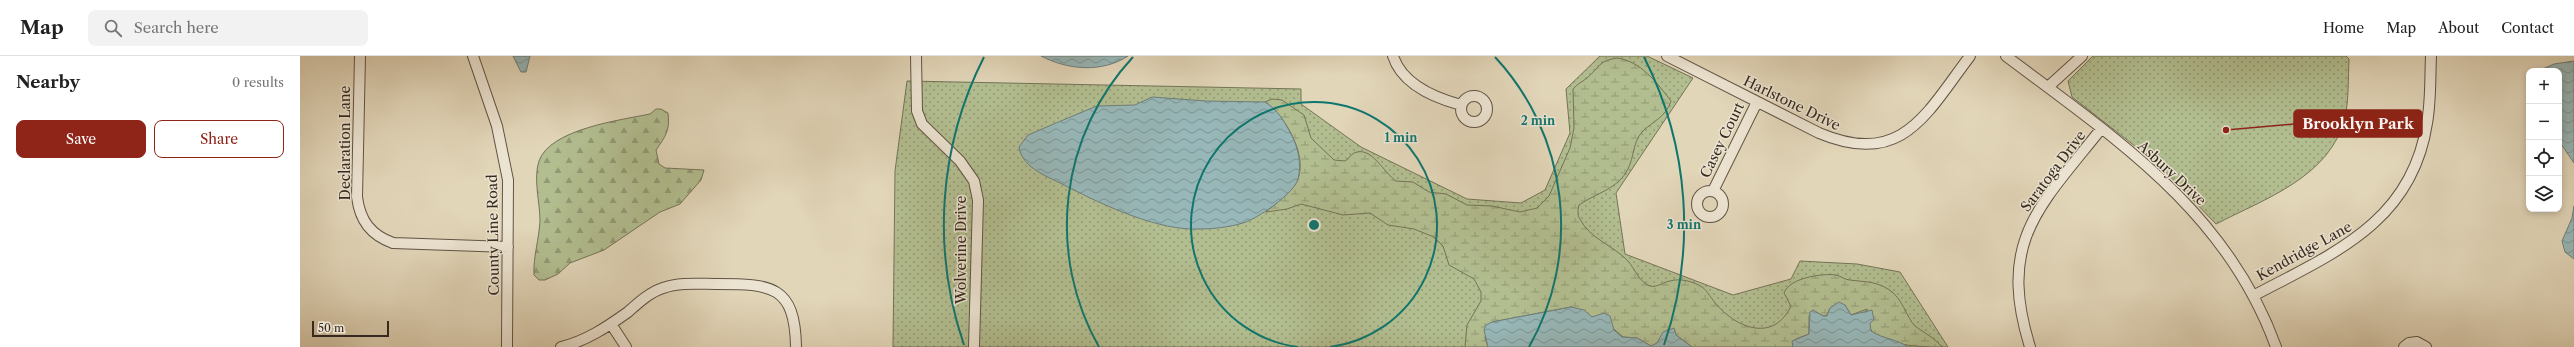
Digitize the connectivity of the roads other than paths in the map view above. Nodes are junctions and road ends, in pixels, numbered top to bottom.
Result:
1 (360, 56) edge
2 (473, 56) edge
3 (916, 56) edge
4 (1393, 56) edge
5 (1667, 56) edge
6 (1970, 56) edge
7 (2006, 56) edge
8 (2082, 56) edge
9 (2430, 56) edge
10 (2048, 88) junction
11 (1757, 102) junction
12 (1461, 104) dead end
13 (2101, 129) junction
14 (1713, 191) dead end
15 (508, 247) junction
16 (2253, 296) junction
17 (611, 324) junction
18 (507, 347) edge
19 (561, 347) edge
20 (626, 347) edge
21 (796, 347) edge
22 (974, 347) edge
23 (2030, 347) edge
24 (2276, 347) edge
25 (2404, 347) edge
26 (2426, 347) edge

1 - 15 street, Declaration Lane
2 - 15 street, County Line Road
3 - 22 street, Wolverine Drive
4 - 12 street
5 - 11 street, Harlstone Drive
6 - 11 street, Harlstone Drive
7 - 10 street, Asbury Drive
8 - 10 street
9 - 16 street, Kendridge Lane
10 - 13 street, Asbury Drive
11 - 14 street, Casey Court
13 - 16 street, Asbury Drive
13 - 23 street, Saratoga Drive
15 - 18 street, County Line Road
16 - 24 street, Asbury Drive
17 - 19 street
17 - 20 street
17 - 21 street
25 - 26 street

